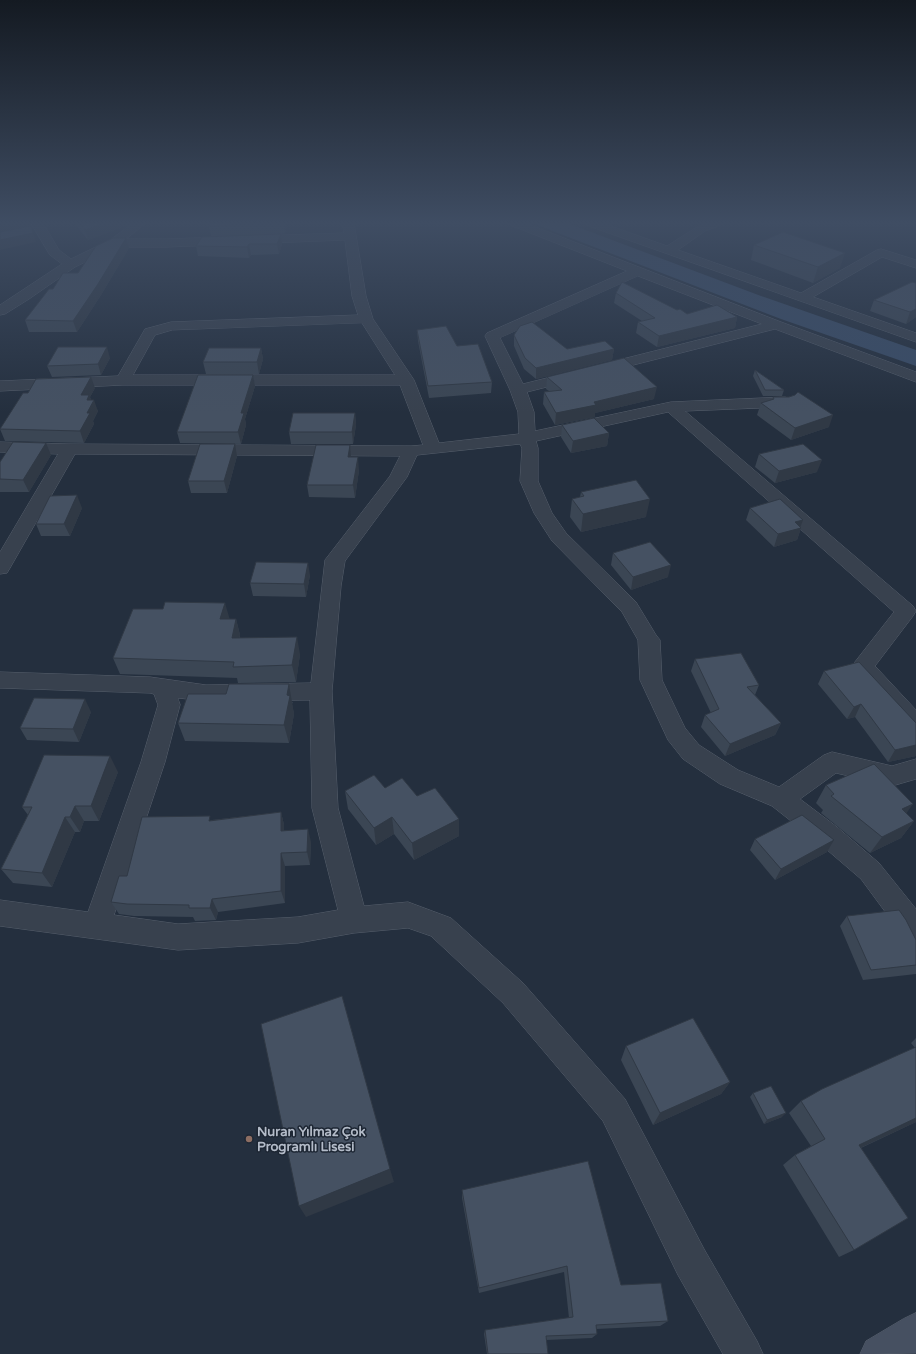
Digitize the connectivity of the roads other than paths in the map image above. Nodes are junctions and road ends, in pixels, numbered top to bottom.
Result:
1 (38, 286) edge
2 (357, 286) edge
3 (606, 286) edge
4 (675, 286) edge
5 (768, 286) edge
6 (823, 286) edge
7 (802, 298) junction
8 (0, 311) edge
9 (366, 319) junction
10 (776, 325) junction
11 (916, 338) edge
12 (916, 377) edge
13 (123, 380) junction
14 (406, 380) junction
15 (0, 386) edge
16 (518, 390) junction
17 (785, 402) edge
18 (671, 407) junction
19 (527, 438) junction
20 (0, 447) edge
21 (433, 448) junction
22 (69, 449) junction
23 (411, 451) junction
24 (0, 568) edge
25 (913, 611) edge
26 (0, 680) edge
27 (163, 688) junction
28 (321, 691) junction
29 (916, 725) edge
30 (916, 769) edge
31 (781, 799) junction
32 (0, 913) edge
33 (354, 920) junction
34 (96, 925) junction
35 (916, 931) edge
36 (916, 1332) edge
37 (744, 1354) edge
38 (879, 1354) edge

1 - 8 street
2 - 9 street
3 - 16 street
4 - 10 street
5 - 7 street
6 - 7 street
7 - 11 street
9 - 13 street
9 - 14 street
10 - 12 street
10 - 16 street
13 - 14 street
13 - 15 street
14 - 21 street
16 - 19 street
17 - 18 street
18 - 19 street
18 - 25 street
19 - 21 street
19 - 31 street
20 - 22 street
21 - 23 street
22 - 23 street
22 - 24 street
23 - 28 street
25 - 29 street
26 - 27 street
27 - 28 street
27 - 34 street
28 - 33 street
30 - 31 street
31 - 35 street
32 - 34 street
33 - 34 street
33 - 37 street
36 - 38 main road

